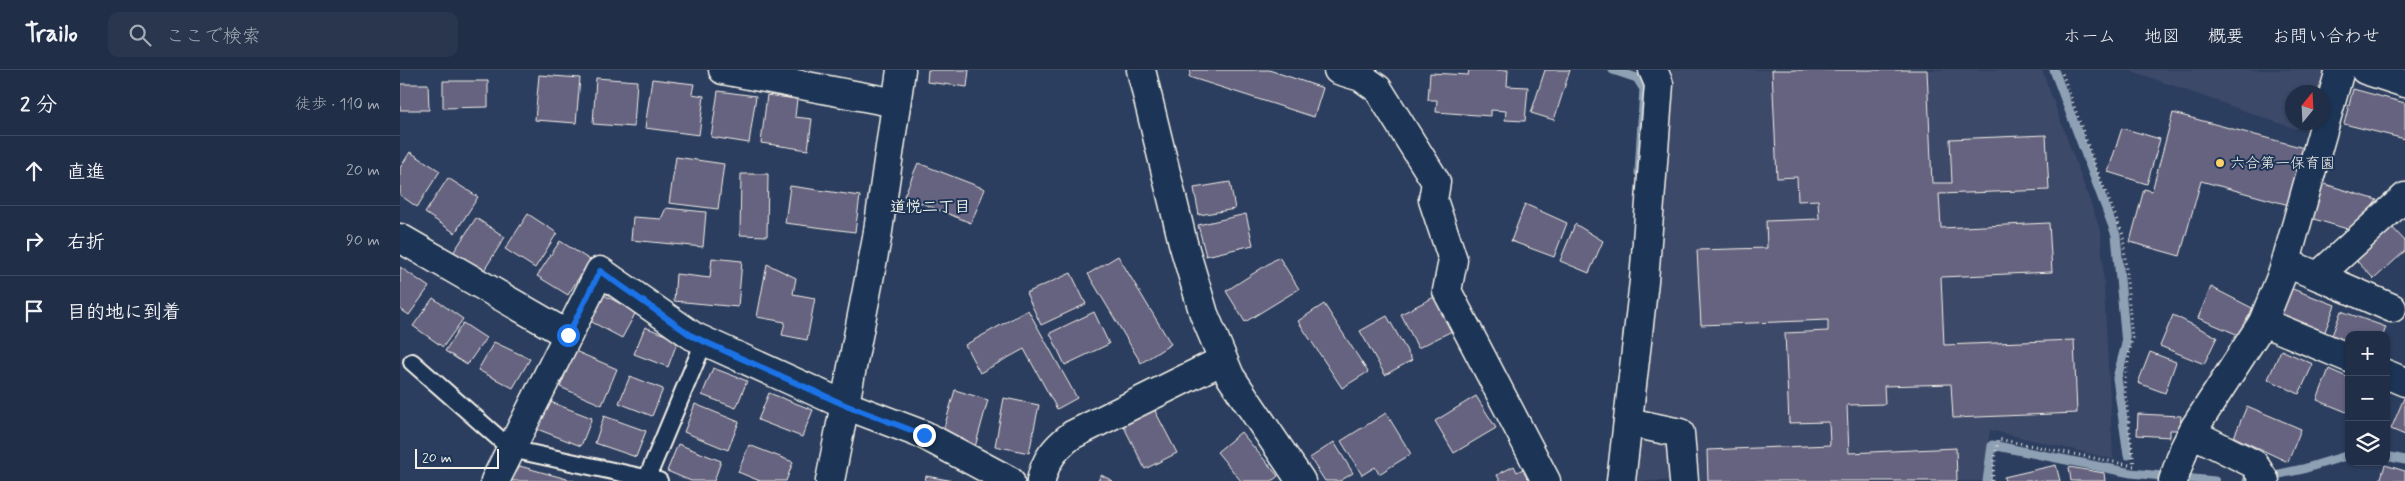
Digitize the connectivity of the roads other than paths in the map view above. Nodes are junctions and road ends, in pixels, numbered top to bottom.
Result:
1 (723, 70) edge
2 (901, 70) edge
3 (1141, 70) edge
4 (1338, 70) edge
5 (1653, 70) edge
6 (2340, 70) edge
7 (2365, 70) edge
8 (2405, 83) edge
9 (896, 102) junction
10 (2405, 197) edge
11 (400, 238) edge
12 (2286, 263) junction
13 (2318, 276) junction
14 (2392, 308) dead end
15 (2263, 322) junction
16 (568, 335) junction
17 (704, 342) junction
18 (2345, 356) edge
19 (1223, 360) junction
20 (412, 362) dead end
21 (2390, 376) edge
22 (2405, 382) edge
23 (845, 405) junction
24 (1628, 422) junction
25 (2192, 433) junction
26 (511, 449) junction
27 (2259, 473) edge
28 (1618, 479) edge
29 (653, 480) edge
30 (495, 481) edge
31 (830, 481) edge
32 (1010, 481) edge
33 (1040, 481) edge
34 (1301, 481) edge
35 (1546, 481) edge
36 (1684, 481) edge
37 (2173, 481) edge

1 - 9 street
2 - 9 street
3 - 19 street
4 - 35 street
5 - 24 street
6 - 12 street
7 - 8 street
9 - 23 street
10 - 13 street
11 - 16 street
12 - 13 street
12 - 15 street
13 - 14 street
15 - 18 street
15 - 25 street
16 - 17 street
16 - 26 street
17 - 23 street
17 - 29 lane
19 - 33 street
19 - 34 street
20 - 26 lane
21 - 22 street
23 - 31 street
23 - 32 street
24 - 28 street
24 - 36 street
25 - 27 street
25 - 37 street
26 - 29 lane
26 - 30 street

